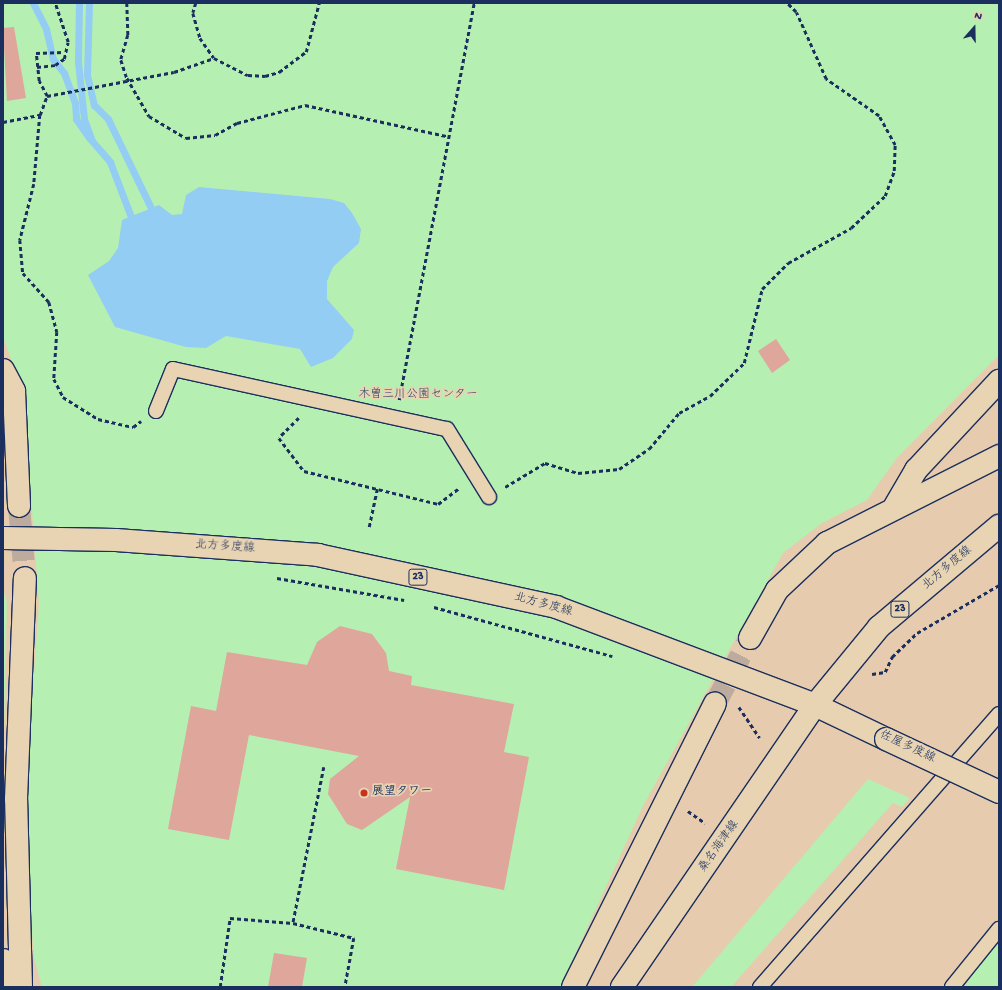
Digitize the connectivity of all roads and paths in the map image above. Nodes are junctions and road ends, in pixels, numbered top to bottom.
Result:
1 (55, 3) edge
2 (127, 3) edge
3 (196, 3) edge
4 (319, 3) edge
5 (474, 3) edge
6 (787, 3) edge
7 (64, 52) junction
8 (214, 58) junction
9 (37, 67) junction
10 (128, 78) junction
11 (47, 96) junction
12 (40, 115) junction
13 (3, 122) edge
14 (450, 137) junction
15 (3, 370) edge
16 (999, 381) edge
17 (316, 400) junction
18 (156, 411) joint
19 (396, 416) junction
20 (999, 456) edge
21 (476, 475) junction
22 (377, 489) junction
23 (490, 497) joint
24 (19, 506) tunnel mouth
25 (895, 506) junction
26 (999, 526) edge
27 (369, 527) dead end
28 (3, 538) edge
29 (273, 577) dead end
30 (25, 578) tunnel mouth
31 (999, 585) edge
32 (409, 601) dead end
33 (426, 605) dead end
34 (750, 638) tunnel mouth
35 (615, 657) dead end
36 (869, 674) dead end
37 (715, 704) tunnel mouth
38 (737, 704) dead end
39 (815, 705) junction
40 (999, 714) edge
41 (760, 738) dead end
42 (324, 767) dead end
43 (999, 792) edge
44 (666, 798) junction
45 (728, 837) junction
46 (294, 923) junction
47 (999, 929) edge
48 (3, 960) edge
49 (16, 987) edge
50 (21, 987) edge
51 (220, 987) edge
52 (345, 987) edge
53 (573, 987) edge
54 (622, 987) edge
55 (760, 987) edge
56 (952, 987) edge

1 - 7 path
2 - 10 path
3 - 8 path
4 - 8 path
5 - 14 path
6 - 23 path
7 - 9 path
7 - 9 path
8 - 10 path
9 - 11 path
10 - 11 path
10 - 14 path
11 - 12 path
12 - 13 path
12 - 18 path
14 - 19 path
15 - 24 main road
16 - 25 main road
17 - 18 lane
17 - 19 lane
17 - 22 path
19 - 21 lane
20 - 25 main road
21 - 22 path
21 - 23 lane
22 - 27 path
25 - 34 main road
26 - 39 main road, 北方多度線 / 23
28 - 39 main road, 北方多度線 / 23
29 - 32 path
30 - 50 main road
31 - 36 path
33 - 35 path
37 - 44 main road
38 - 41 path
39 - 43 main road, 佐屋多度線, bridge
39 - 45 main road, 桑名海津線
40 - 55 lane
42 - 46 path
44 - 45 path
44 - 53 main road
45 - 54 main road, 桑名海津線
46 - 51 path
46 - 52 path
47 - 56 lane
48 - 49 main road

